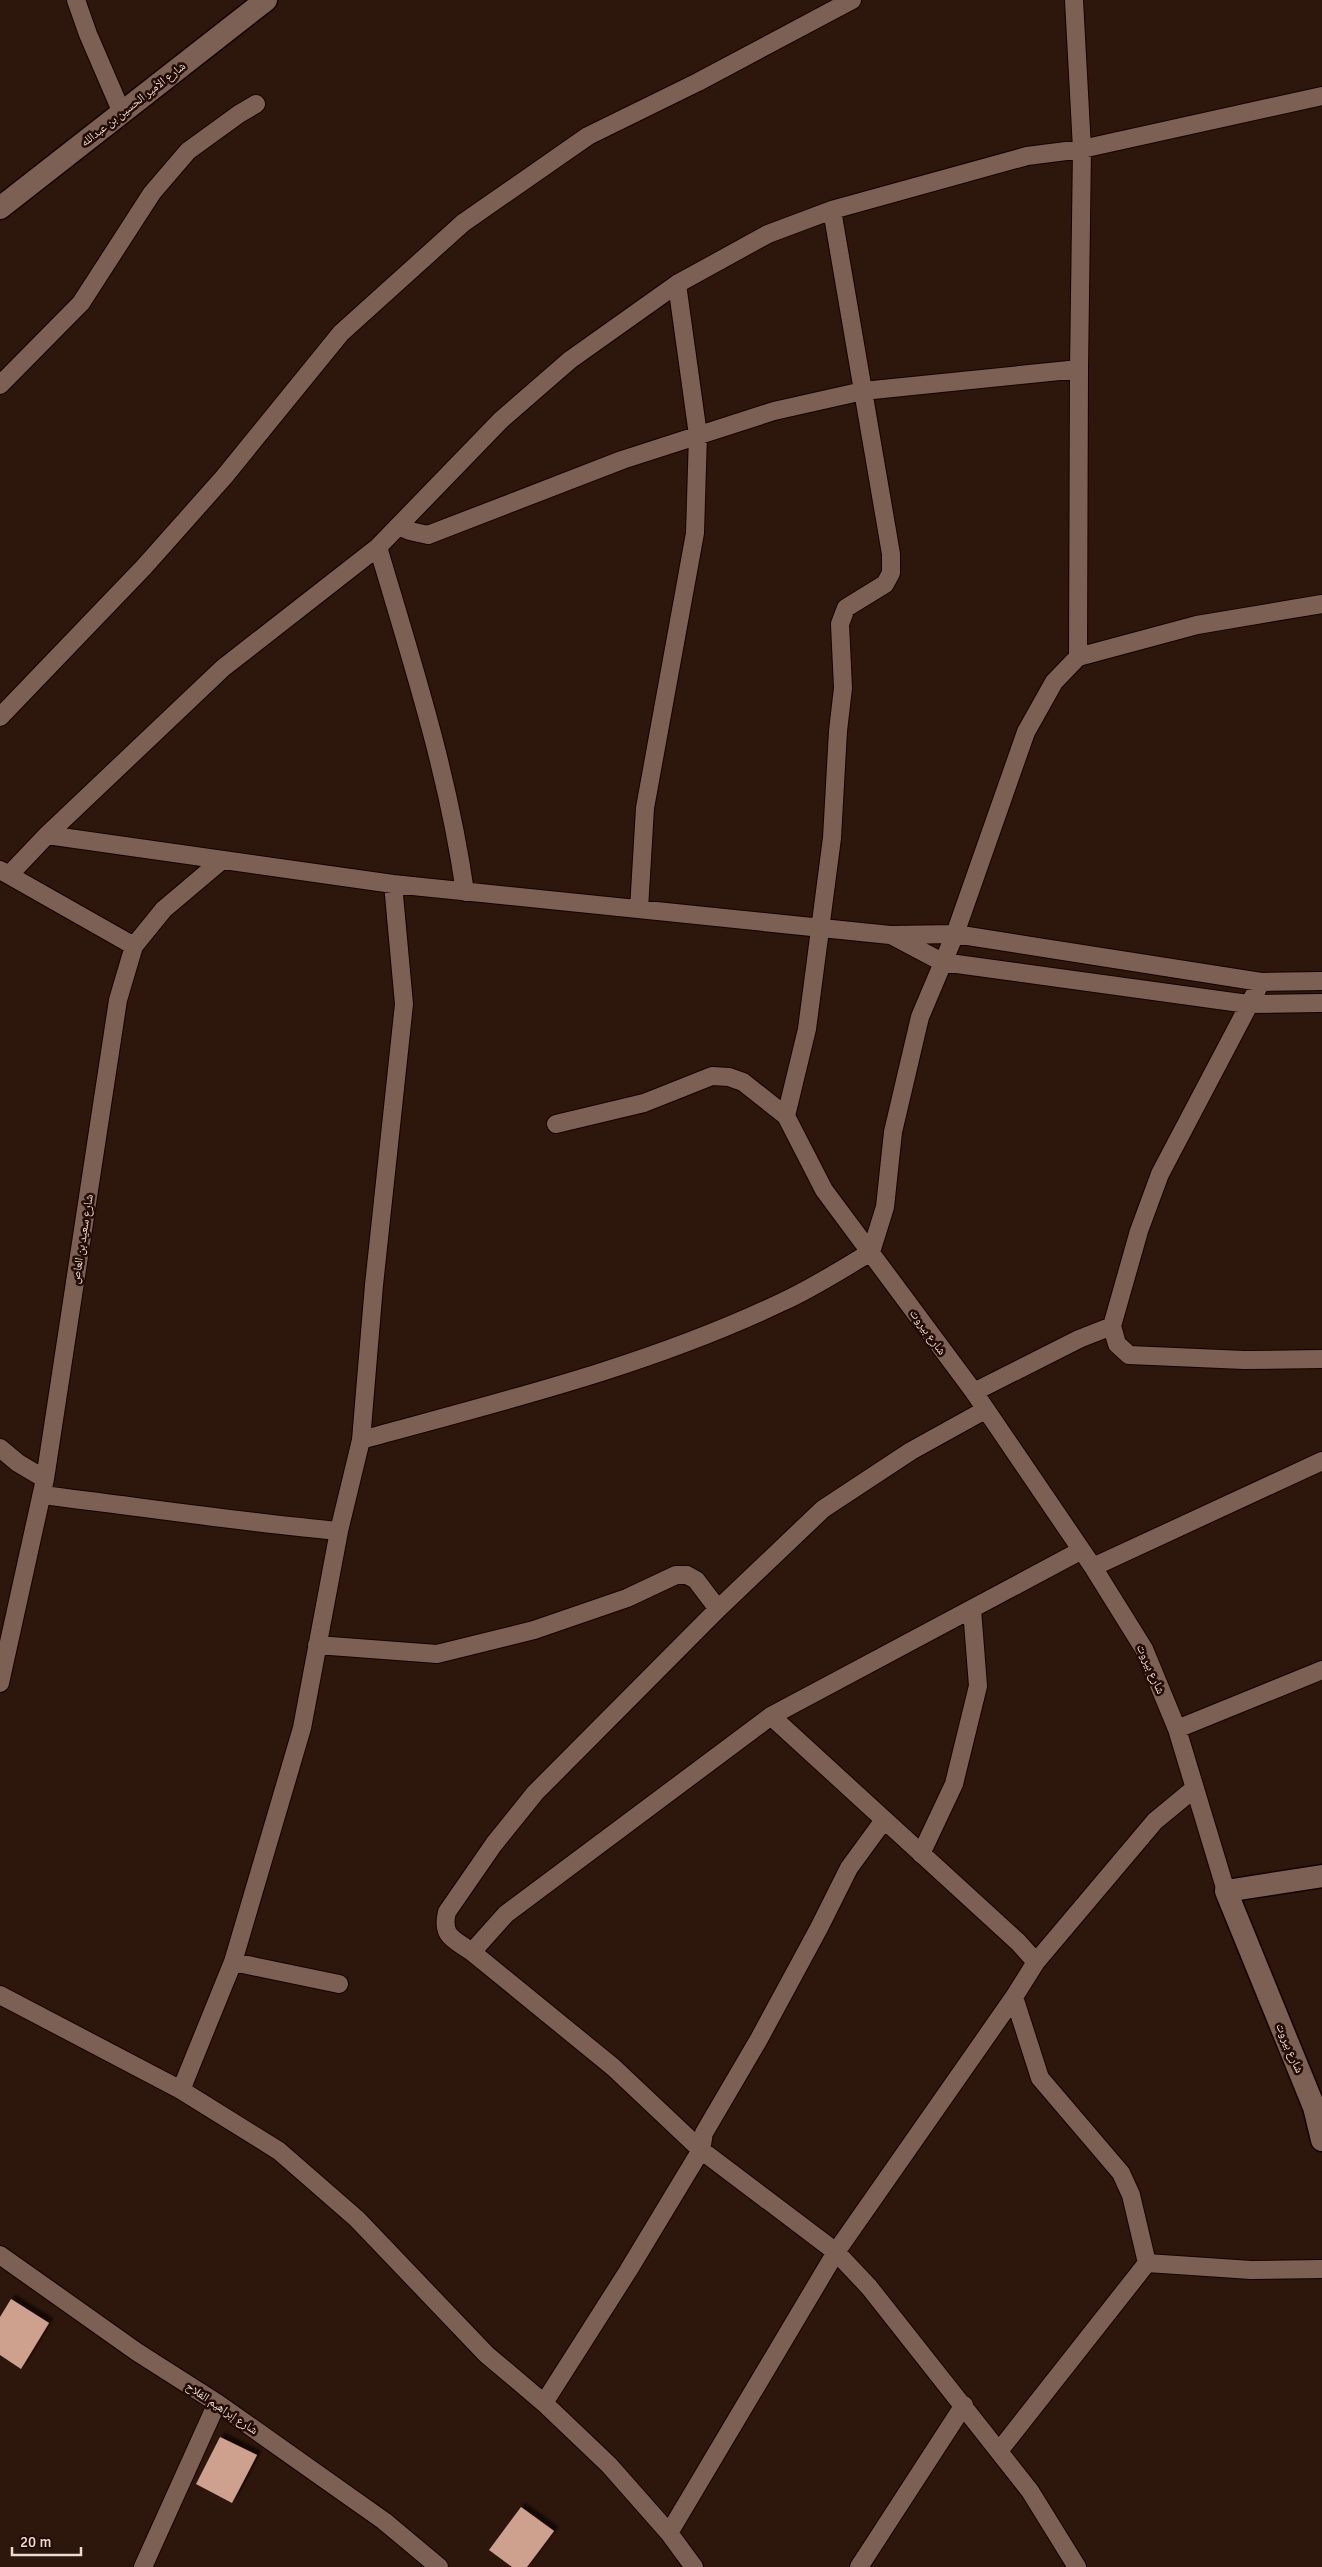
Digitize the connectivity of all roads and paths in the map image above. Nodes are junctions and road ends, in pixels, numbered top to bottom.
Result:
1 (76, 0) edge
2 (266, 0) edge
3 (852, 0) edge
4 (1074, 0) edge
5 (1322, 96) edge
6 (256, 104) dead end
7 (122, 113) junction
8 (1082, 149) junction
9 (0, 208) edge
10 (832, 210) junction
11 (677, 284) junction
12 (1078, 369) junction
13 (0, 385) edge
14 (863, 390) junction
15 (698, 434) junction
16 (398, 526) junction
17 (378, 547) junction
18 (1322, 604) edge
19 (1078, 657) junction
20 (0, 717) edge
21 (47, 835) junction
22 (222, 860) junction
23 (5, 873) edge
24 (393, 884) junction
25 (465, 892) junction
26 (639, 909) junction
27 (821, 927) junction
28 (955, 934) junction
29 (890, 935) junction
30 (134, 946) junction
31 (942, 962) junction
32 (1322, 981) edge
33 (1261, 982) junction
34 (1322, 1003) edge
35 (1248, 1004) junction
36 (786, 1116) junction
37 (556, 1124) dead end
38 (871, 1252) junction
39 (1112, 1326) junction
40 (1322, 1359) edge
41 (974, 1392) junction
42 (985, 1410) junction
43 (360, 1440) junction
44 (0, 1448) edge
45 (1322, 1461) edge
46 (44, 1487) junction
47 (339, 1531) junction
48 (1080, 1551) junction
49 (1093, 1567) junction
50 (718, 1609) junction
51 (972, 1609) junction
52 (317, 1645) junction
53 (1322, 1670) edge
54 (0, 1683) edge
55 (771, 1716) junction
56 (1177, 1729) junction
57 (1195, 1788) junction
58 (884, 1820) junction
59 (921, 1854) junction
60 (1322, 1876) edge
61 (1226, 1891) junction
62 (472, 1952) junction
63 (233, 1962) junction
64 (1036, 1962) junction
65 (340, 1984) dead end
66 (0, 1995) edge
67 (1014, 1997) junction
68 (181, 2090) junction
69 (1322, 2140) edge
70 (701, 2150) junction
71 (836, 2252) junction
72 (0, 2256) edge
73 (1147, 2263) junction
74 (1322, 2269) edge
75 (217, 2403) junction
76 (544, 2403) junction
77 (964, 2405) junction
78 (999, 2451) junction
79 (669, 2533) junction
80 (143, 2567) edge
81 (439, 2567) edge
82 (694, 2567) edge
83 (859, 2567) edge
84 (1077, 2567) edge

1 - 7 street
2 - 7 street, شارع الأمير الحسين بن عبدالله
3 - 20 street
4 - 8 street
5 - 8 street
6 - 13 street
7 - 9 street, شارع الأمير الحسين بن عبدالله
8 - 10 street
8 - 12 street
10 - 11 street
10 - 14 street
11 - 15 street
11 - 16 street
12 - 14 street
12 - 19 street
14 - 15 street
14 - 27 street
15 - 16 street
15 - 26 street
16 - 17 street
17 - 21 street
17 - 25 street
18 - 19 street
19 - 28 street
21 - 22 street
21 - 23 street
22 - 24 street
22 - 30 street
23 - 30 street
24 - 25 street
24 - 43 street
25 - 26 street
26 - 27 street
27 - 29 street
27 - 36 street
28 - 29 street
28 - 31 street
28 - 33 street
29 - 31 street
30 - 46 street, شارع سعيد بن العاص
31 - 35 street
31 - 38 street
32 - 33 street
33 - 35 street
34 - 35 street
35 - 39 street
36 - 37 street
36 - 38 street, شارع بيروت
38 - 41 street, شارع بيروت
38 - 43 street
39 - 40 street
39 - 41 street
41 - 42 street, شارع بيروت
42 - 48 street, شارع بيروت
42 - 50 street
43 - 47 street
44 - 46 street
45 - 49 street
46 - 47 street
46 - 54 street, شارع سعيد بن العاص
47 - 52 street
48 - 49 street, شارع بيروت
48 - 51 street
49 - 56 street, شارع بيروت
50 - 52 street
50 - 62 street
51 - 55 street
51 - 59 street
52 - 63 street
53 - 56 street
55 - 58 street
55 - 62 street
56 - 57 street, شارع بيروت
57 - 61 street, شارع بيروت
57 - 64 street
58 - 59 street
58 - 70 street
59 - 64 street
60 - 61 street
61 - 69 street, شارع بيروت
62 - 70 street
63 - 65 street
63 - 68 street
64 - 67 street
66 - 68 street
67 - 71 street
67 - 73 street
68 - 76 street
70 - 71 street
70 - 76 street
71 - 77 street
71 - 79 street
72 - 75 street, شارع إبراهيم الفلاح
73 - 74 street
73 - 78 street
75 - 80 street
75 - 81 street, شارع إبراهيم الفلاح
76 - 79 street
77 - 78 street
77 - 83 street
78 - 84 street
79 - 82 street

